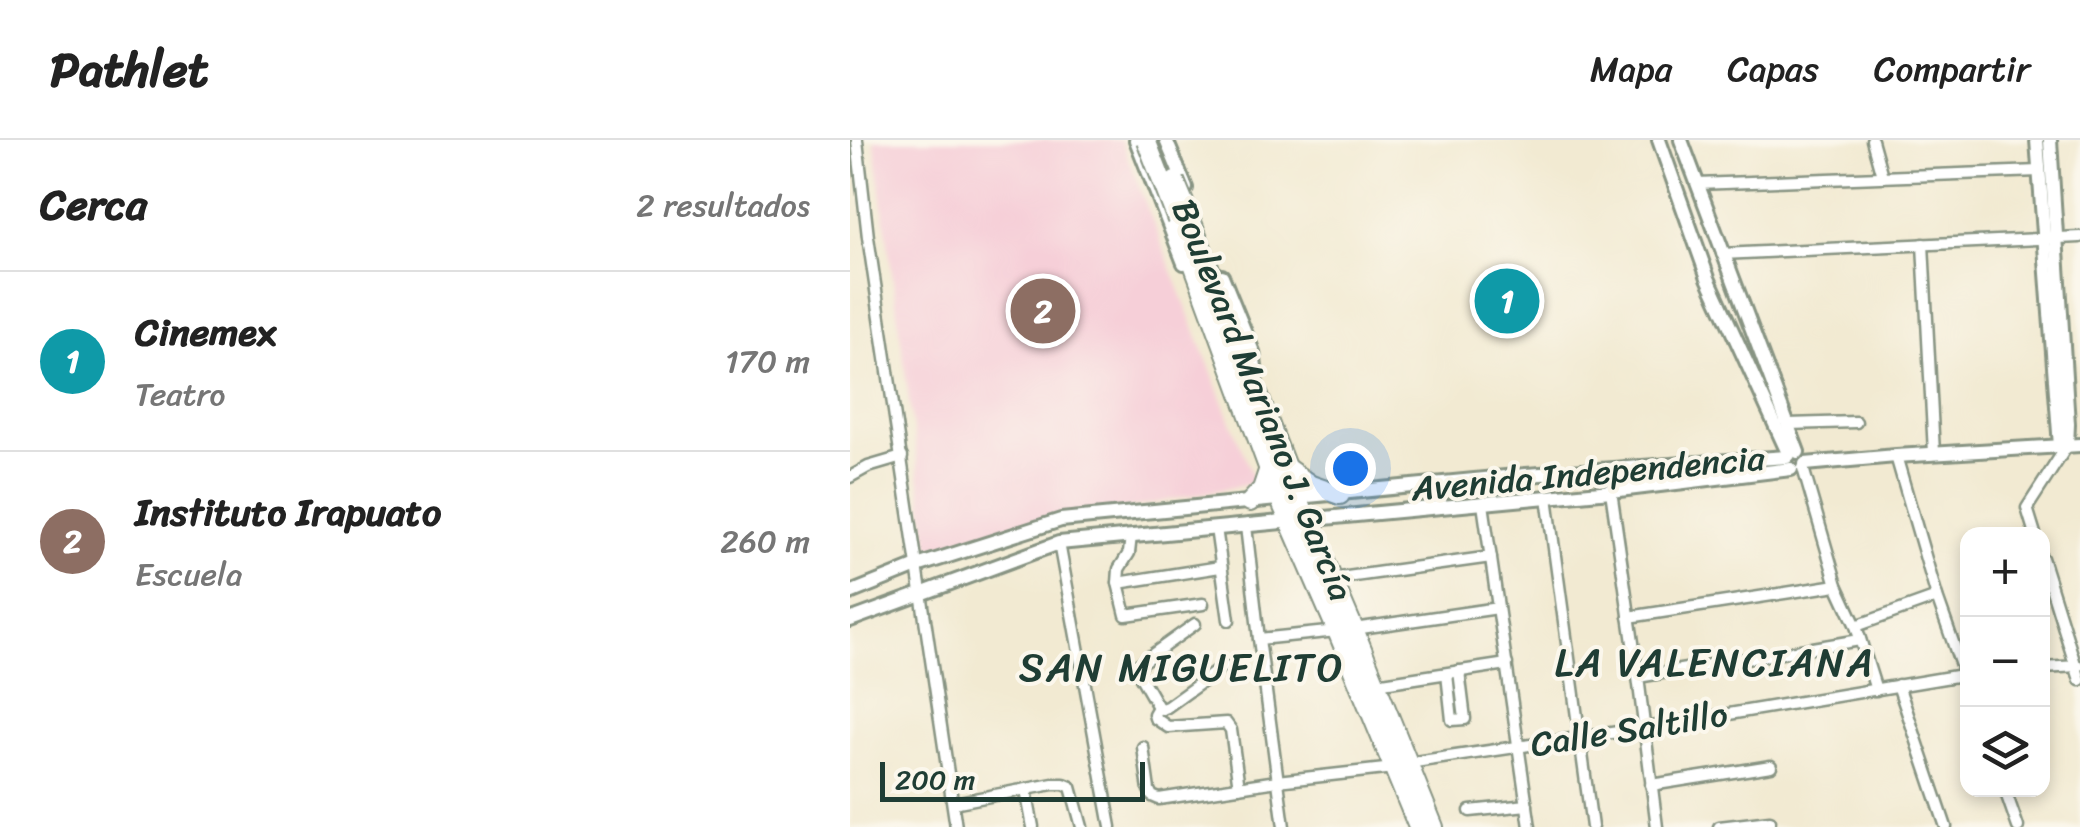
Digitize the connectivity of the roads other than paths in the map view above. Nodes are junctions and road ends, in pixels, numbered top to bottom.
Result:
1 (856, 140) edge
2 (1136, 140) edge
3 (1659, 140) edge
4 (1681, 140) edge
5 (1872, 140) edge
6 (2037, 140) edge
7 (2050, 140) edge
8 (1165, 143) edge
9 (1144, 149) edge
10 (2039, 171) junction
11 (1882, 176) junction
12 (1697, 184) junction
13 (1184, 219) junction
14 (1712, 226) junction
15 (1692, 233) junction
16 (2080, 236) edge
17 (2050, 238) junction
18 (1923, 244) junction
19 (1722, 254) junction
20 (1252, 398) junction
21 (1856, 422) dead end
22 (1788, 424) junction
23 (2067, 448) edge
24 (1934, 454) junction
25 (1896, 456) junction
26 (902, 457) junction
27 (1795, 461) junction
28 (1704, 462) junction
29 (1278, 467) junction
30 (1579, 471) junction
31 (850, 477) edge
32 (1706, 480) junction
33 (1610, 491) junction
34 (1580, 494) junction
35 (1340, 495) junction
36 (1547, 497) junction
37 (1289, 499) junction
38 (1250, 502) junction
39 (1482, 504) junction
40 (1308, 520) junction
41 (1288, 522) junction
42 (1246, 526) junction
43 (2034, 527) edge
44 (1216, 528) junction
45 (1130, 536) junction
46 (1059, 543) junction
47 (1490, 557) junction
48 (918, 566) junction
49 (1220, 567) junction
50 (1333, 579) junction
51 (1118, 583) junction
52 (2050, 583) edge
53 (1836, 586) junction
54 (856, 590) edge
55 (921, 594) junction
56 (1937, 597) junction
57 (1203, 604) dead end
58 (1498, 608) junction
59 (1629, 617) junction
60 (850, 620) edge
61 (1229, 620) dead end
62 (1195, 624) dead end
63 (1856, 626) junction
64 (1346, 630) junction
65 (1259, 639) junction
66 (1860, 640) junction
67 (1960, 661) edge
68 (1507, 664) junction
69 (1224, 666) dead end
70 (2077, 666) edge
71 (2050, 668) edge
72 (1638, 677) junction
73 (1960, 679) edge
74 (2080, 680) edge
75 (1376, 684) junction
76 (1898, 686) junction
77 (1876, 690) junction
78 (1162, 707) junction
79 (1645, 728) junction
80 (1580, 737) junction
81 (1519, 746) junction
82 (1143, 747) dead end
83 (1401, 765) junction
84 (1772, 766) dead end
85 (1277, 781) junction
86 (1652, 785) junction
87 (1238, 786) junction
88 (1026, 790) junction
89 (2007, 797) edge
90 (953, 803) junction
91 (1527, 804) junction
92 (1470, 811) dead end
93 (1770, 821) dead end
94 (956, 827) edge
95 (1033, 827) edge
96 (1082, 827) edge
97 (1111, 827) edge
98 (1284, 827) edge
99 (1418, 827) edge
100 (1434, 827) edge
101 (1530, 827) edge
102 (1592, 827) edge
103 (1658, 827) edge
104 (1719, 827) edge
105 (1946, 827) edge
106 (2018, 827) edge

1 - 26 street
2 - 9 street
3 - 15 street
4 - 12 street
5 - 11 street
6 - 10 street
7 - 17 street
8 - 9 street
8 - 13 main road, Boulevard Mariano J. García, bridge
8 - 20 street
9 - 13 main road, Boulevard Mariano J. García, bridge
9 - 20 street
10 - 11 street
10 - 17 street
11 - 12 street
12 - 14 street
13 - 20 main road, Boulevard Mariano J. García
14 - 15 street
14 - 19 street
15 - 27 street
16 - 17 street
17 - 18 street
17 - 23 street
18 - 19 street
18 - 24 street
19 - 22 street
20 - 29 main road, Boulevard Mariano J. García
21 - 22 street
22 - 27 street
23 - 24 street, Avenida Independencia
23 - 43 street
24 - 25 street, Avenida Independencia
25 - 27 street, Avenida Independencia
25 - 56 street
26 - 31 street
26 - 48 street
27 - 28 street, Avenida Independencia
27 - 32 street, Avenida Independencia
27 - 53 street
28 - 30 street, Avenida Independencia
28 - 32 street
29 - 35 main road
29 - 37 main road, Boulevard Mariano J. García
29 - 38 main road
30 - 34 street
30 - 35 street, Avenida Independencia
32 - 33 street, Avenida Independencia
33 - 34 street, Avenida Independencia
33 - 59 street
34 - 36 street, Avenida Independencia
35 - 37 street, Avenida Independencia
36 - 39 street, Avenida Independencia
36 - 80 street
37 - 38 street, Avenida Independencia
37 - 40 main road, Boulevard Mariano J. García
37 - 41 main road, Boulevard Mariano J. García
38 - 48 street, Avenida Independencia
39 - 40 street, Avenida Independencia
39 - 47 street
40 - 41 street, Avenida Independencia
40 - 50 main road, Boulevard Mariano J. García
41 - 42 street, Avenida Independencia
41 - 64 main road, Boulevard Mariano J. García
42 - 44 street, Avenida Independencia
42 - 65 street
44 - 45 street, Avenida Independencia
44 - 49 street
45 - 46 street, Avenida Independencia
45 - 51 street
46 - 55 street, Avenida Independencia
46 - 97 street
47 - 50 street
47 - 58 street
48 - 54 street, Avenida Independencia
48 - 55 street
49 - 51 street
49 - 61 street
50 - 64 main road, Boulevard Mariano J. García
51 - 57 street
52 - 70 street
53 - 59 street
53 - 63 street
55 - 60 street, Avenida Independencia
55 - 90 street
56 - 63 street
56 - 67 street
58 - 64 street
58 - 68 street
59 - 72 street
62 - 78 street
63 - 66 street
64 - 65 street
64 - 75 main road, Boulevard Mariano J. García
64 - 83 main road, Boulevard Mariano J. García
65 - 85 street
66 - 72 street
66 - 77 street
68 - 75 street
68 - 81 street
69 - 78 street
70 - 71 street
70 - 74 street
72 - 79 street
73 - 76 street, Calle Saltillo
75 - 83 main road, Boulevard Mariano J. García
76 - 77 street, Calle Saltillo
76 - 105 street
77 - 79 street, Calle Saltillo
78 - 87 street
79 - 80 street, Calle Saltillo
79 - 86 street
80 - 81 street, Calle Saltillo
80 - 102 street
81 - 83 street, Calle Saltillo
81 - 91 street
82 - 87 street, Calle Saltillo
83 - 85 street, Calle Saltillo
83 - 99 main road, Boulevard Mariano J. García
83 - 100 main road, Boulevard Mariano J. García
84 - 86 street
85 - 87 street, Calle Saltillo
85 - 98 street
86 - 103 street
88 - 90 street
88 - 95 street
88 - 96 street
89 - 106 street
90 - 94 street
91 - 92 street
91 - 101 street
93 - 104 street

